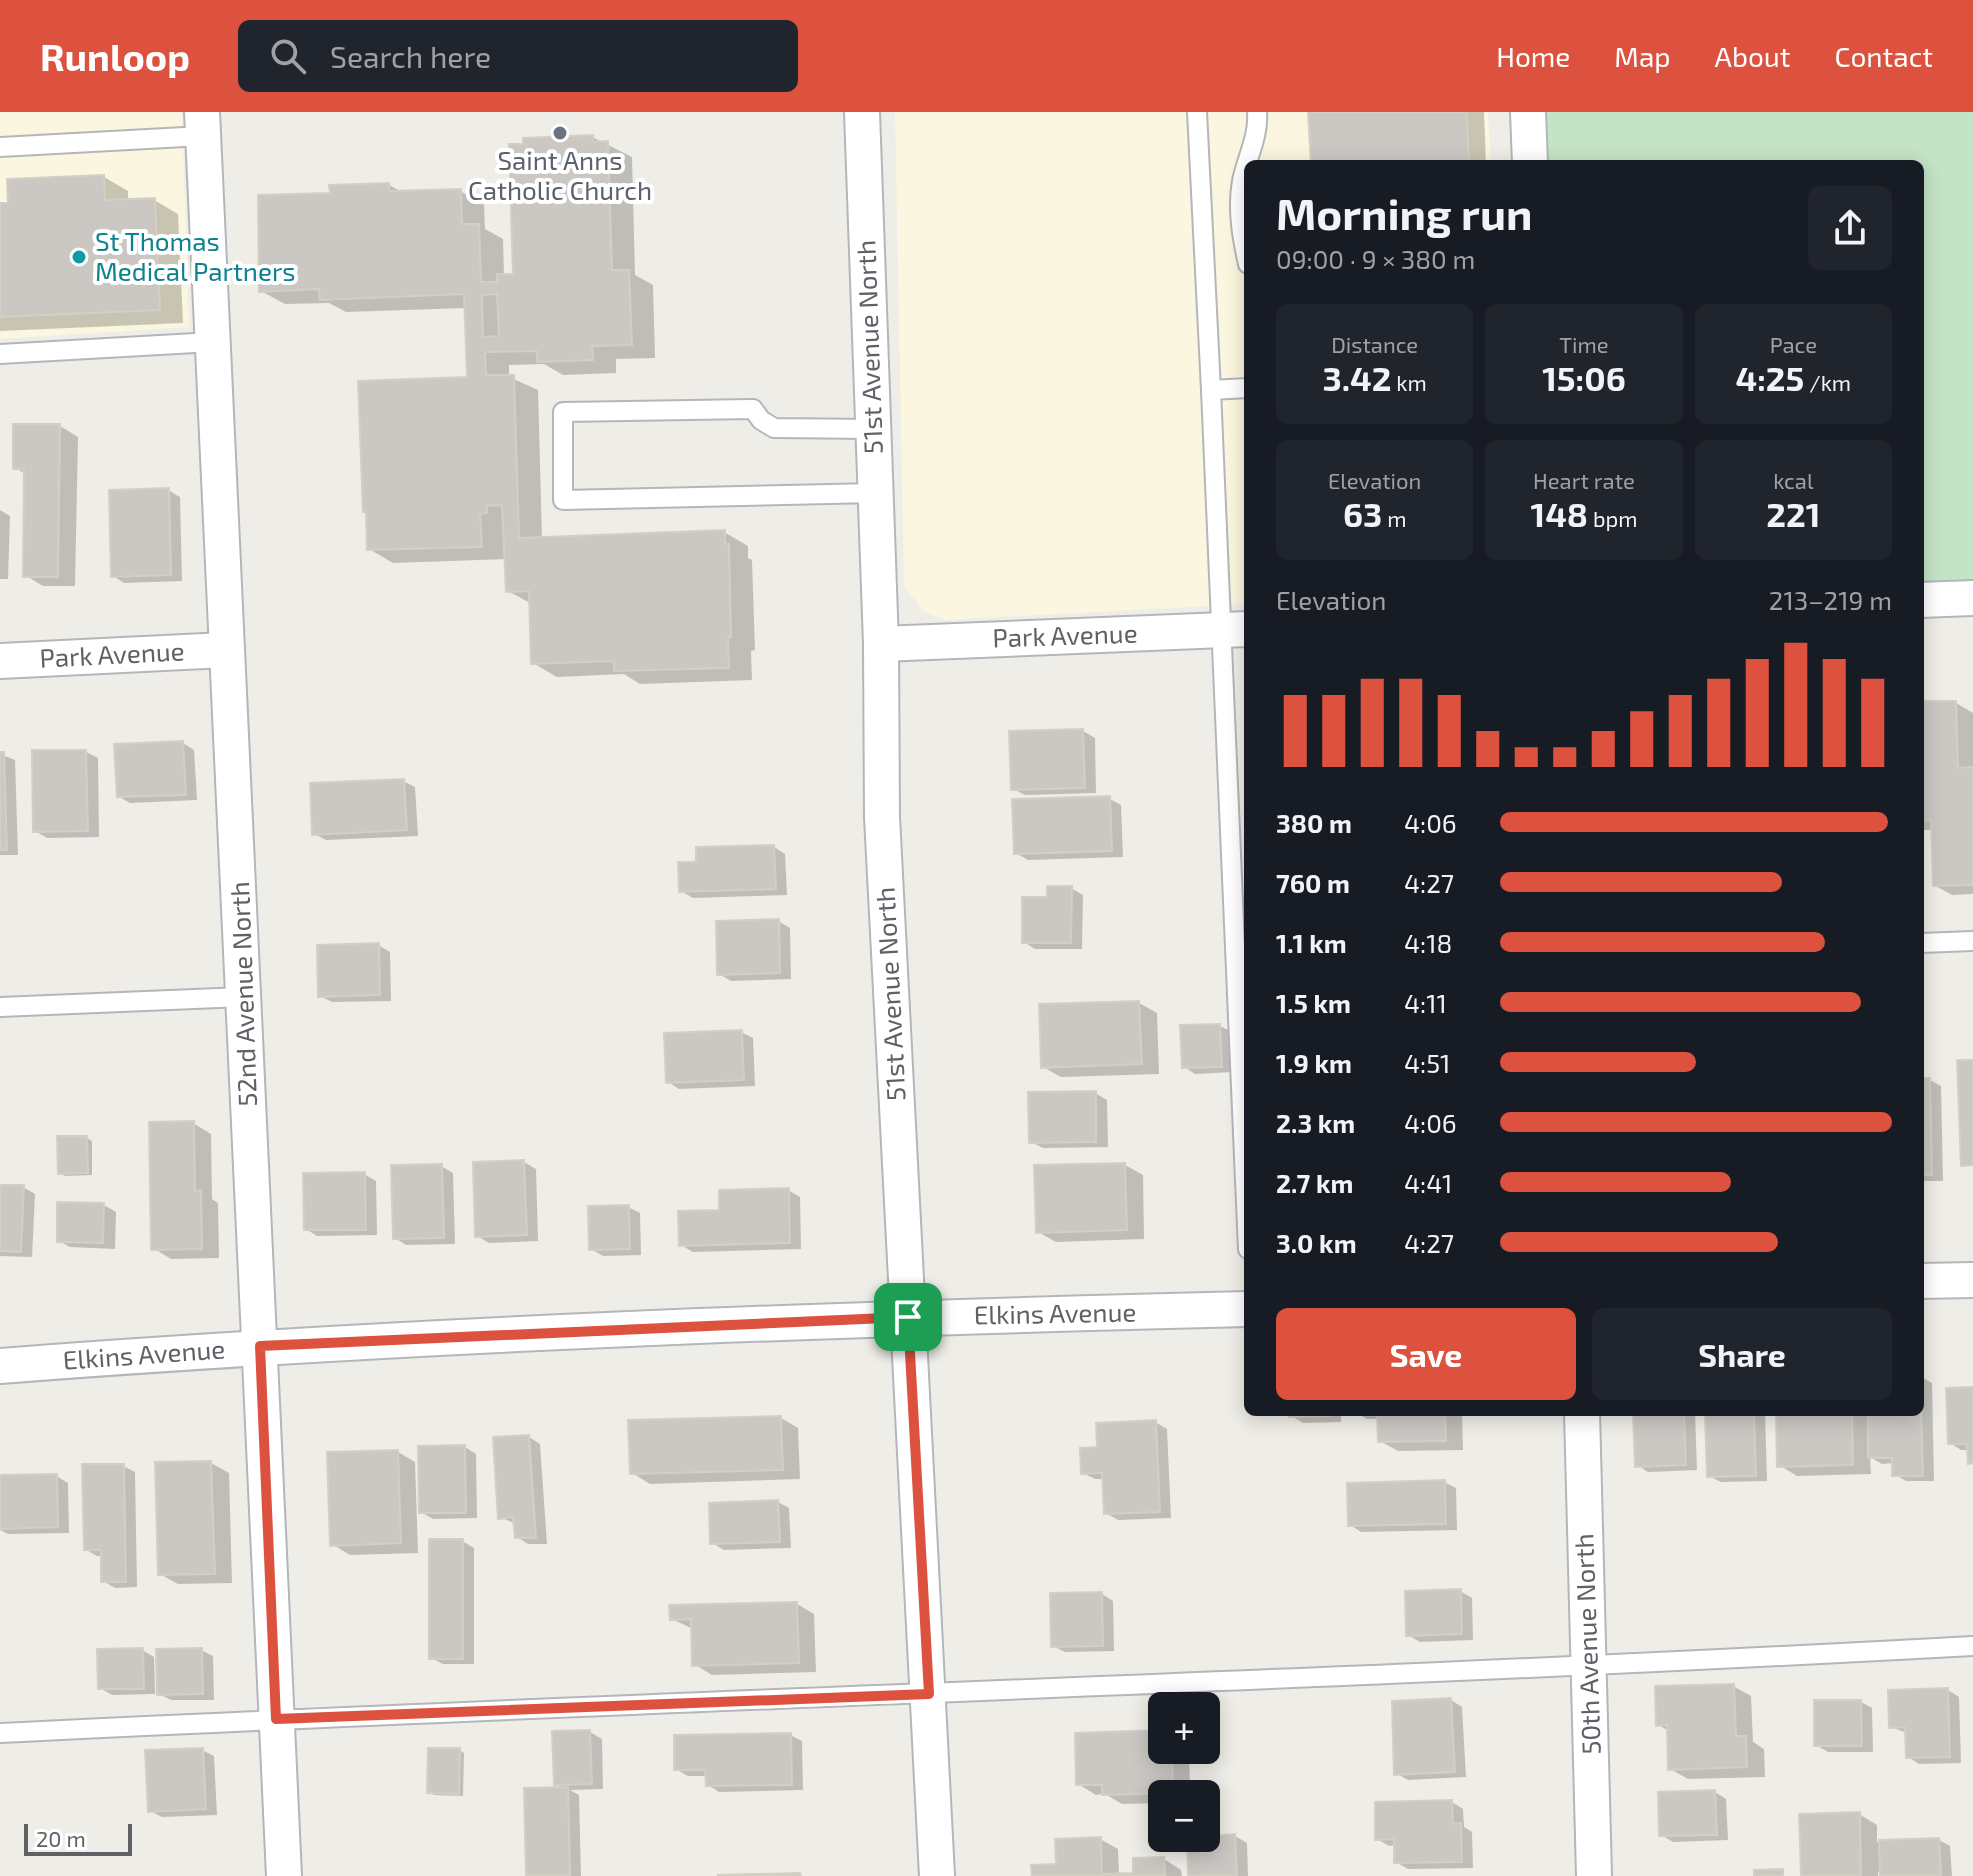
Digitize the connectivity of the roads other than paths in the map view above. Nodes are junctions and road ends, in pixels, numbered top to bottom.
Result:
1 (862, 112) edge
2 (1197, 112) edge
3 (1257, 112) edge
4 (1528, 112) edge
5 (202, 124) edge
6 (0, 147) edge
7 (1249, 160) edge
8 (1530, 160) edge
9 (1244, 176) edge
10 (1244, 242) edge
11 (213, 342) junction
12 (0, 354) edge
13 (1244, 388) edge
14 (1211, 390) junction
15 (873, 429) junction
16 (875, 493) junction
17 (1973, 598) edge
18 (1924, 600) edge
19 (1235, 629) edge
20 (881, 644) junction
21 (225, 650) junction
22 (0, 661) edge
23 (1973, 941) edge
24 (1924, 943) edge
25 (243, 997) junction
26 (0, 1007) edge
27 (1244, 1058) edge
28 (1973, 1280) edge
29 (1924, 1281) edge
30 (1244, 1309) edge
31 (908, 1317) junction
32 (260, 1346) junction
33 (0, 1366) edge
34 (1582, 1416) edge
35 (1973, 1646) edge
36 (1588, 1667) junction
37 (929, 1694) junction
38 (276, 1719) junction
39 (0, 1733) edge
40 (284, 1876) edge
41 (937, 1876) edge
42 (1594, 1876) edge

1 - 15 street, 51st Avenue North
2 - 14 lane
3 - 7 lane
4 - 8 street
5 - 6 lane
5 - 11 street, 52nd Avenue North
9 - 10 lane
11 - 12 lane
11 - 21 street, 52nd Avenue North
13 - 14 lane
14 - 19 lane
15 - 16 street, 51st Avenue North
15 - 16 lane
16 - 20 street, 51st Avenue North
17 - 18 street
19 - 20 street, Park Avenue
19 - 27 lane
20 - 31 street, 51st Avenue North
21 - 22 street, Park Avenue
21 - 25 street, 52nd Avenue North
23 - 24 lane
25 - 26 lane
25 - 32 street, 52nd Avenue North
28 - 29 street
30 - 31 street, Elkins Avenue
31 - 32 street, Elkins Avenue
31 - 37 street, 51st Avenue North
32 - 33 street, Elkins Avenue
32 - 38 street, 52nd Avenue North
34 - 36 street, 50th Avenue North
35 - 36 lane
36 - 37 lane
36 - 42 street, 50th Avenue North
37 - 38 lane
37 - 41 street, 51st Avenue North
38 - 39 lane
38 - 40 street, 52nd Avenue North

